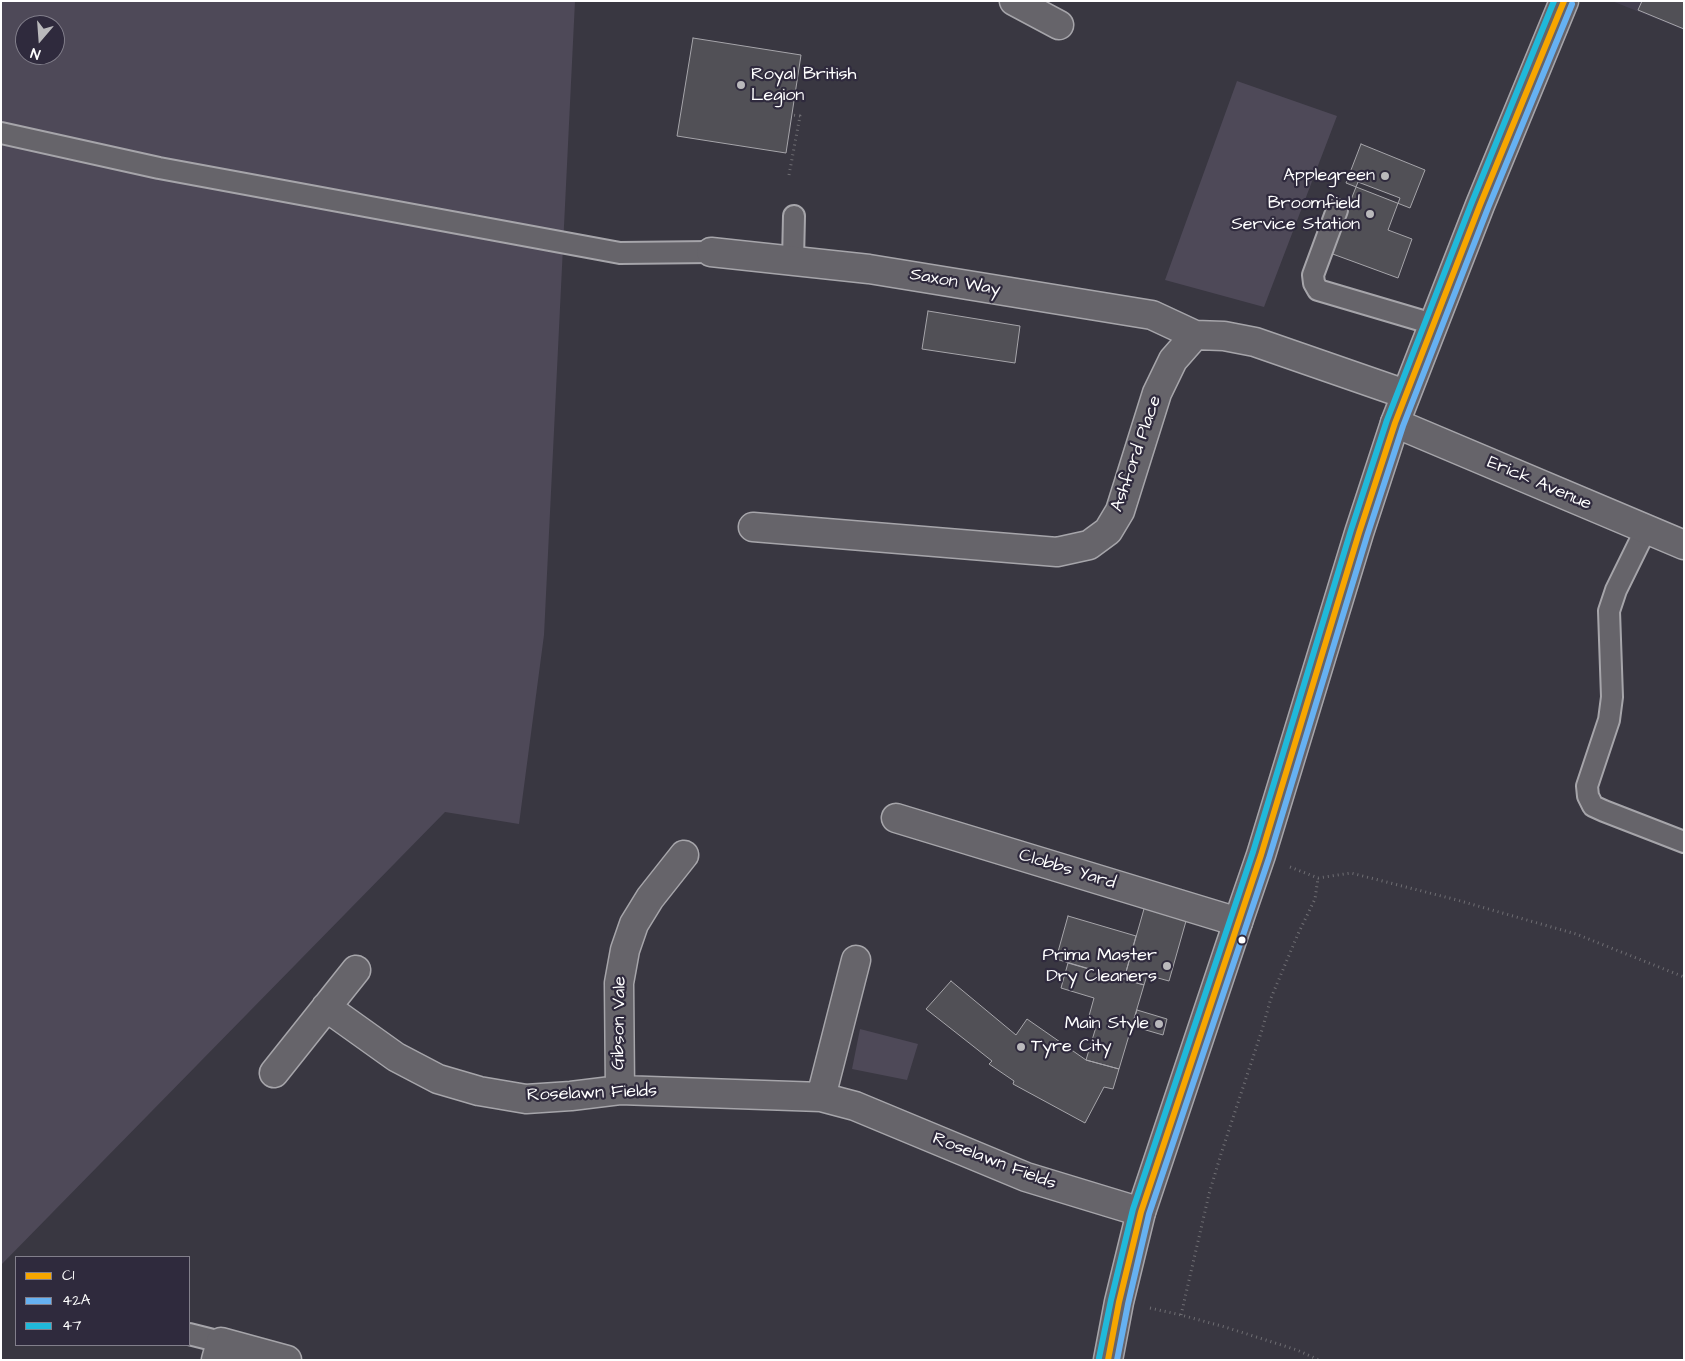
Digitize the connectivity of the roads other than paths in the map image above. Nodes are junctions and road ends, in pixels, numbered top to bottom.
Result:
1 (1014, 1) edge
2 (1564, 1) edge
3 (1059, 25) dead end
4 (1, 133) edge
5 (1337, 210) dead end
6 (794, 216) dead end
7 (711, 252) joint
8 (793, 260) junction
9 (1433, 324) junction
10 (1195, 335) junction
11 (1406, 394) junction
12 (1395, 423) junction
13 (753, 527) dead end
14 (1646, 528) junction
15 (1684, 545) edge
16 (896, 818) dead end
17 (1684, 842) edge
18 (684, 855) dead end
19 (1238, 922) junction
20 (856, 960) dead end
21 (356, 970) dead end
22 (326, 1008) junction
23 (274, 1073) dead end
24 (620, 1090) junction
25 (821, 1097) junction
26 (1141, 1212) junction
27 (190, 1335) edge
28 (218, 1351) edge
29 (287, 1360) edge
30 (1108, 1360) edge

1 - 3 street
2 - 9 street
4 - 7 lane
5 - 9 lane
6 - 8 lane
7 - 8 street, Saxon Way
8 - 10 street, Saxon Way
9 - 11 street
10 - 11 street
10 - 13 street, Ashford Place
11 - 12 street
12 - 14 street, Erick Avenue
12 - 19 street
14 - 15 street, Erick Avenue
14 - 17 lane
16 - 19 street, Clobbs Yard
18 - 24 street, Gibson Vale
19 - 26 street
20 - 25 street
21 - 22 street
22 - 23 street
22 - 24 street, Roselawn Fields
24 - 25 street, Roselawn Fields
25 - 26 street, Roselawn Fields
26 - 30 street
27 - 28 lane
28 - 29 street

